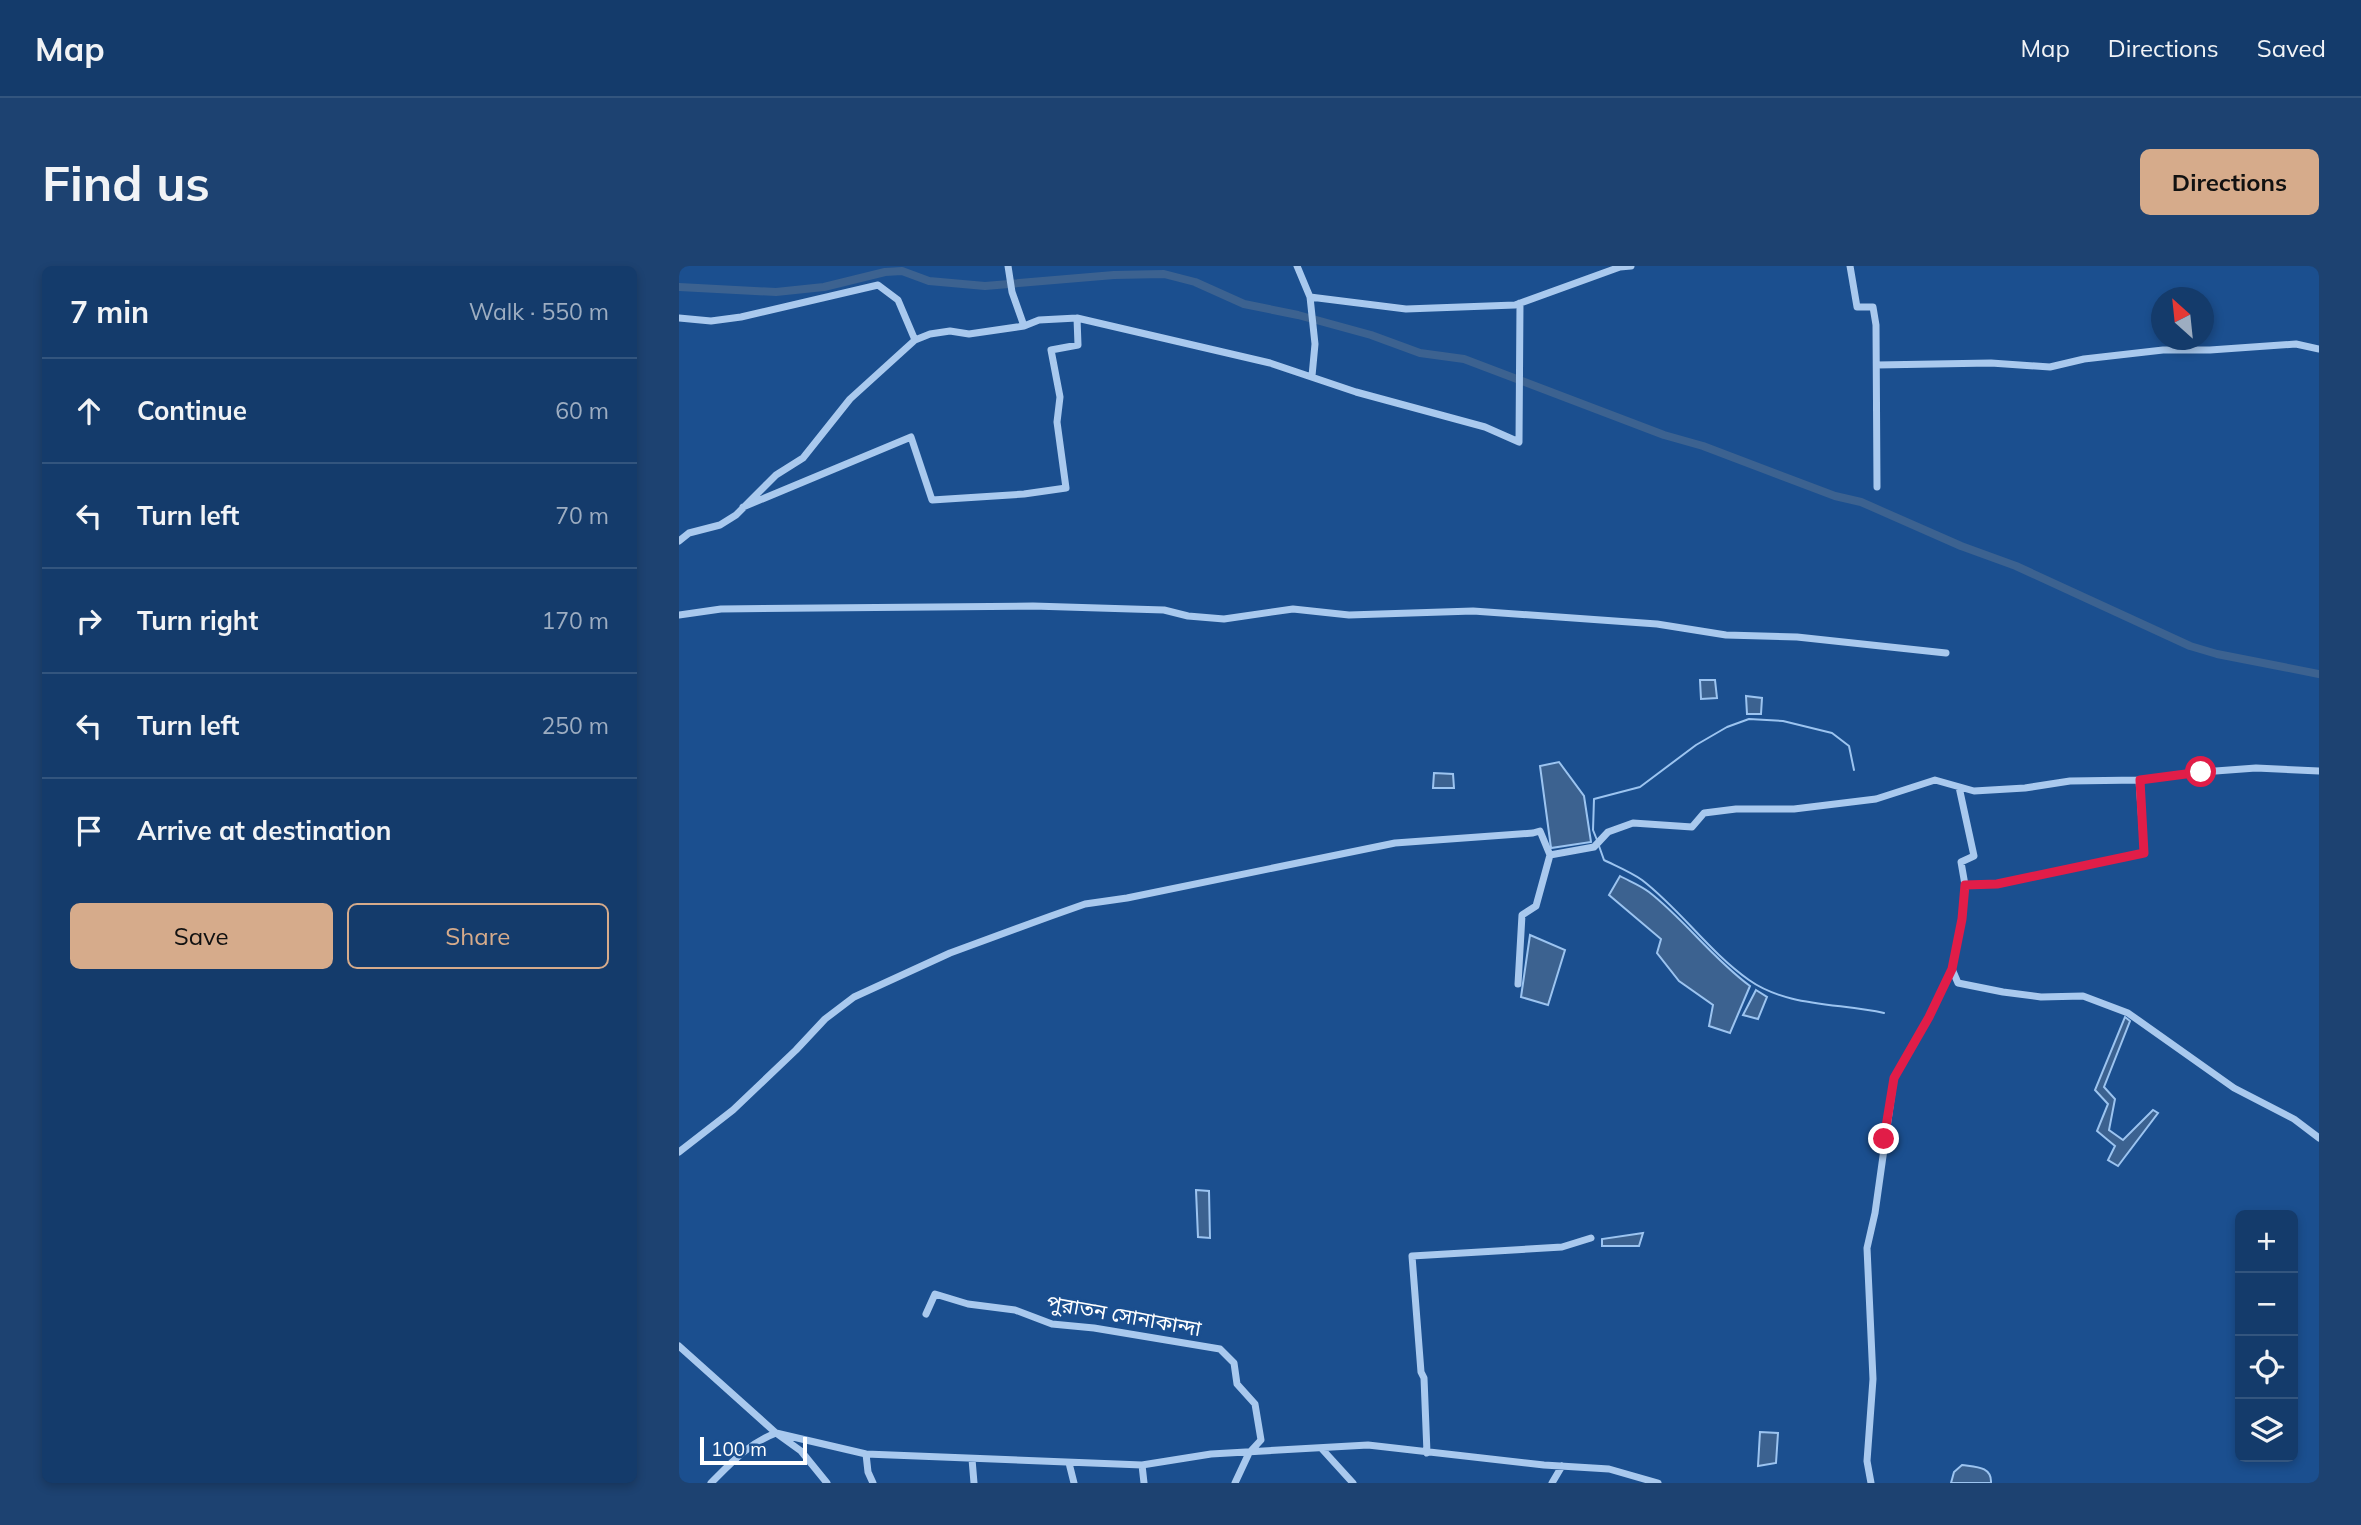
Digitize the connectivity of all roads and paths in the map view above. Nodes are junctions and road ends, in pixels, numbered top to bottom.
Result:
1 (1008, 266) edge
2 (1297, 266) edge
3 (1631, 266) edge
4 (1850, 266) edge
5 (1310, 301) junction
6 (1520, 303) junction
7 (679, 318) edge
8 (1077, 318) junction
9 (1024, 326) junction
10 (915, 340) junction
11 (2319, 349) edge
12 (1877, 365) junction
13 (1313, 376) junction
14 (1877, 486) dead end
15 (743, 507) junction
16 (679, 541) edge
17 (679, 615) edge
18 (1946, 653) dead end
19 (2319, 771) edge
20 (2140, 780) junction
21 (1959, 787) junction
22 (1550, 855) junction
23 (1965, 885) junction
24 (1952, 969) junction
25 (1518, 984) dead end
26 (2319, 1138) edge
27 (679, 1152) edge
28 (1591, 1238) dead end
29 (926, 1314) dead end
30 (679, 1346) edge
31 (776, 1433) junction
32 (1322, 1449) junction
33 (1249, 1453) junction
34 (1427, 1453) junction
35 (866, 1454) junction
36 (972, 1459) junction
37 (1069, 1463) junction
38 (1142, 1465) junction
39 (1562, 1466) junction
40 (711, 1483) edge
41 (827, 1483) edge
42 (873, 1483) edge
43 (974, 1483) edge
44 (1074, 1483) edge
45 (1144, 1483) edge
46 (1234, 1483) edge
47 (1353, 1483) edge
48 (1552, 1483) edge
49 (1658, 1483) edge
50 (1871, 1483) edge

1 - 9 street
2 - 5 street
3 - 6 street
4 - 12 street
5 - 6 street
5 - 13 street
6 - 13 street
7 - 10 street
8 - 9 street
8 - 13 street
8 - 15 street
9 - 10 street
10 - 15 street
11 - 12 street
12 - 14 street
15 - 16 street
17 - 18 street
19 - 20 street
20 - 21 street
20 - 23 street
21 - 22 street
21 - 23 street
22 - 25 street
22 - 27 street
23 - 24 street
24 - 26 street
24 - 50 street
28 - 34 street
29 - 33 street, পুরাতন সোনাকান্দা
30 - 31 street
31 - 35 street
31 - 40 street
31 - 41 street
32 - 33 street
32 - 34 street
32 - 47 street
33 - 38 street
33 - 46 street, পুরাতন সোনাকান্দা
34 - 39 street
35 - 36 street
35 - 42 street
36 - 37 street
36 - 43 street
37 - 38 street
37 - 44 street
38 - 45 street
39 - 48 street
39 - 49 street

